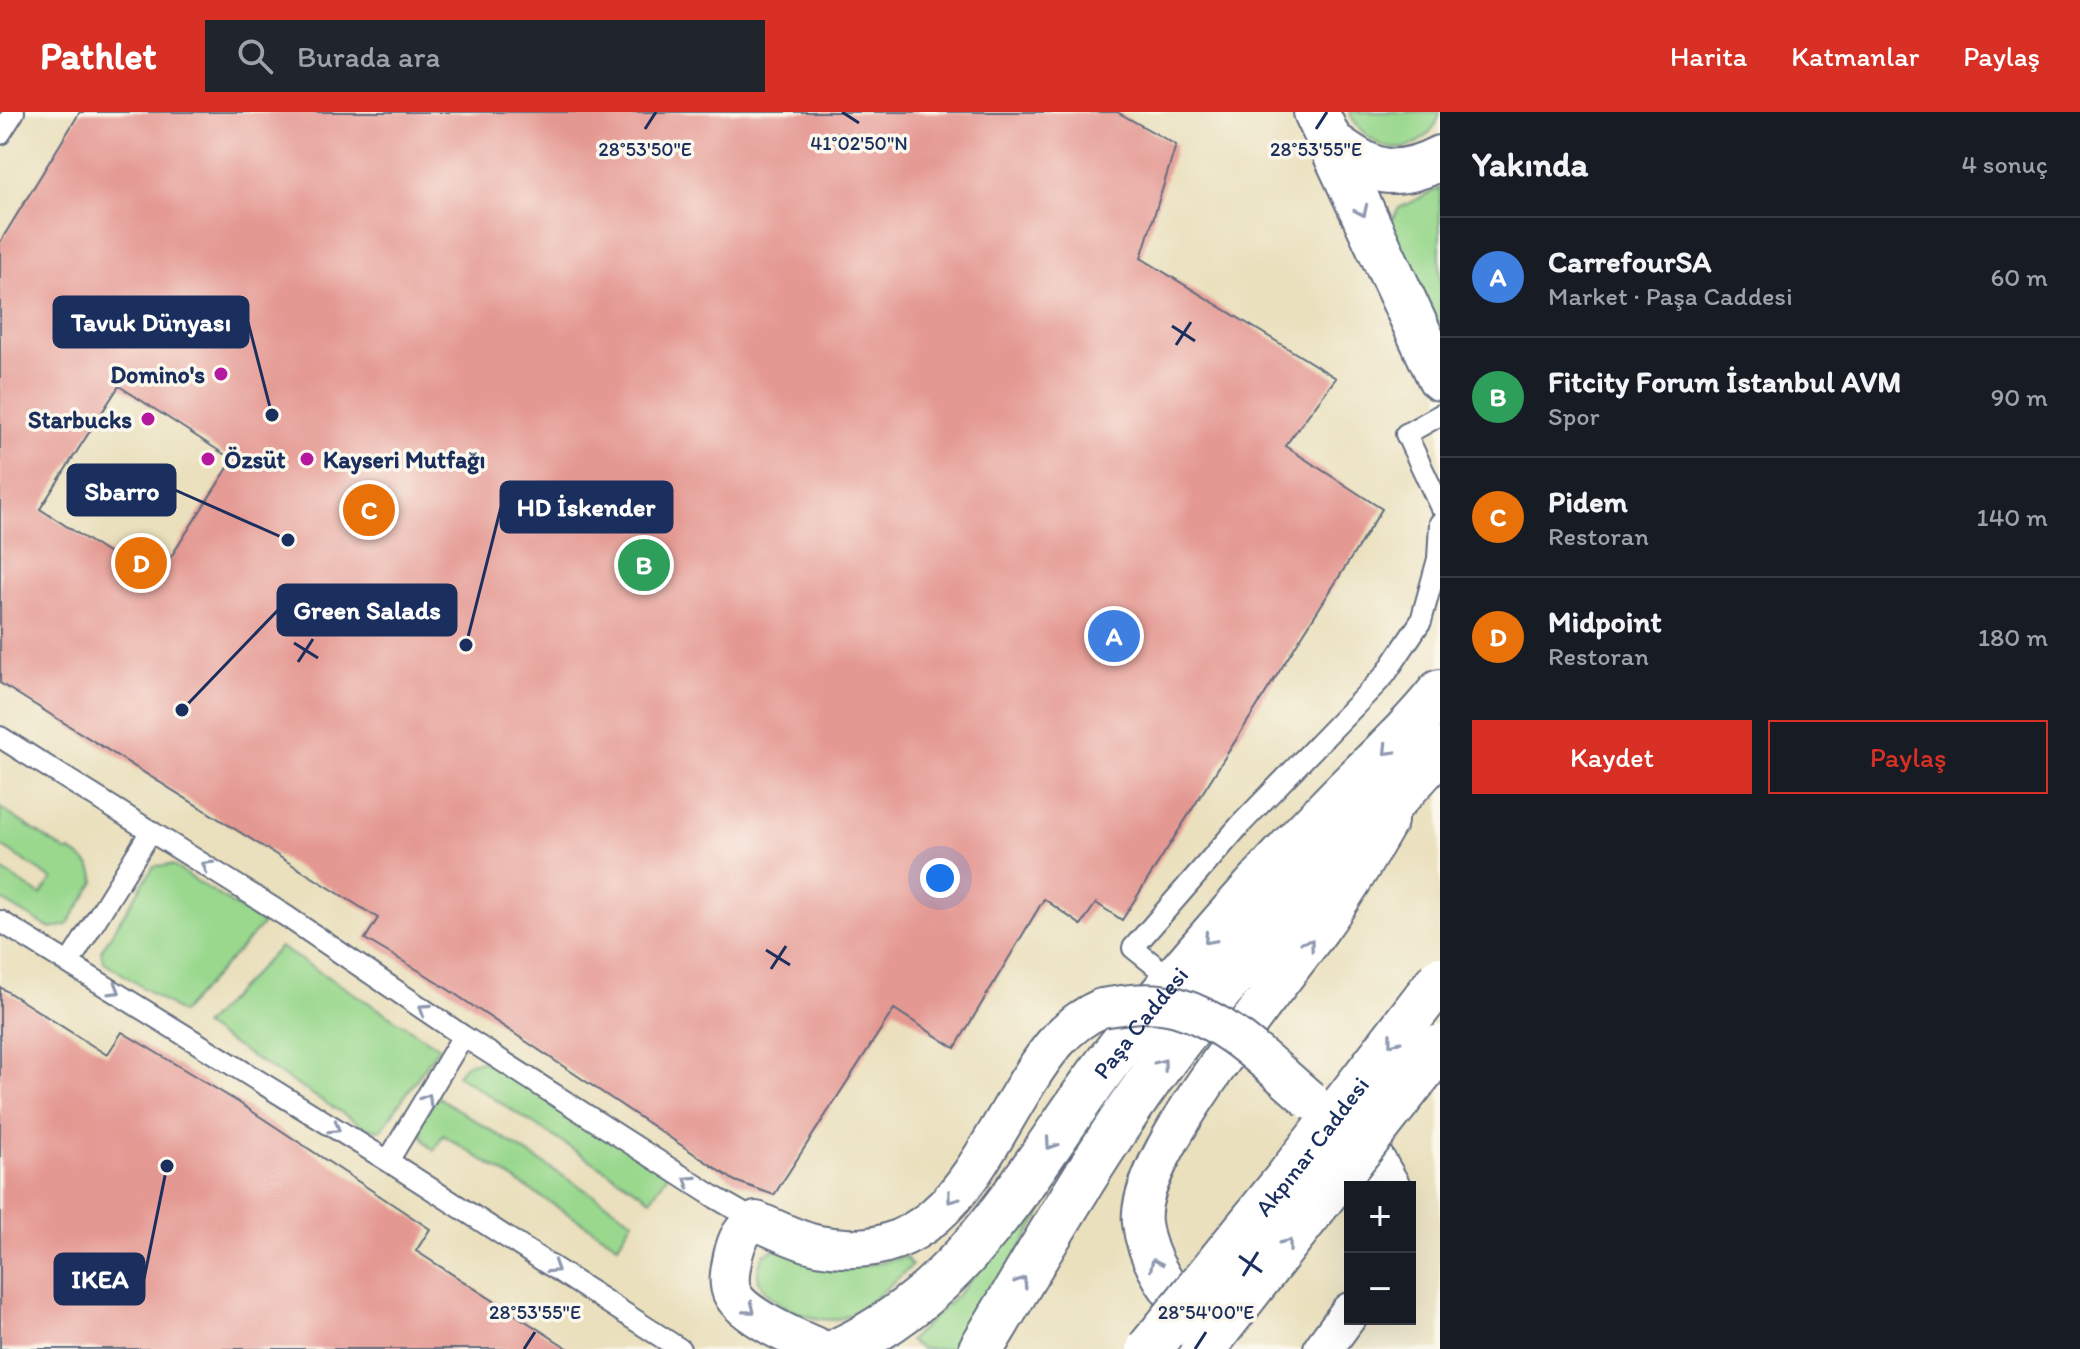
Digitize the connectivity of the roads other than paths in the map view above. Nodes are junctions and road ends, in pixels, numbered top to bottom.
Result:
1 (14, 112) edge
2 (1323, 126) edge
3 (0, 134) edge
4 (1440, 158) edge
5 (1440, 378) edge
6 (1440, 415) edge
7 (1440, 506) edge
8 (1440, 523) edge
9 (1440, 692) edge
10 (0, 737) edge
11 (1440, 750) edge
12 (1406, 787) junction
13 (151, 831) junction
14 (0, 921) edge
15 (69, 963) junction
16 (1440, 979) edge
17 (1173, 980) junction
18 (463, 1036) junction
19 (1440, 1047) edge
20 (388, 1161) junction
21 (1388, 1181) edge
22 (756, 1221) junction
23 (1344, 1320) edge
24 (680, 1349) edge
25 (821, 1349) edge
26 (841, 1349) edge
27 (981, 1349) edge
28 (1149, 1349) edge
29 (1203, 1349) edge
30 (1217, 1349) edge
31 (1323, 1349) edge

1 - 3 lane
2 - 4 main road
2 -> 5 main road
6 - 7 lane
8 - 17 lane
9 -> 17 main road, Paşa Caddesi
10 - 13 lane
11 - 12 main road, Paşa Caddesi
27 -> 12 main road, Paşa Caddesi
30 -> 12 street
13 - 15 lane
18 -> 13 lane
14 - 15 lane
15 -> 20 lane
16 -> 28 main road, Akpınar Caddesi, bridge
17 -> 26 main road, Paşa Caddesi
20 -> 18 lane
22 -> 18 lane
29 -> 19 main road, Akpınar Caddesi, bridge
20 -> 24 lane
21 -> 22 street, bridge
22 -> 25 street
23 - 31 street

